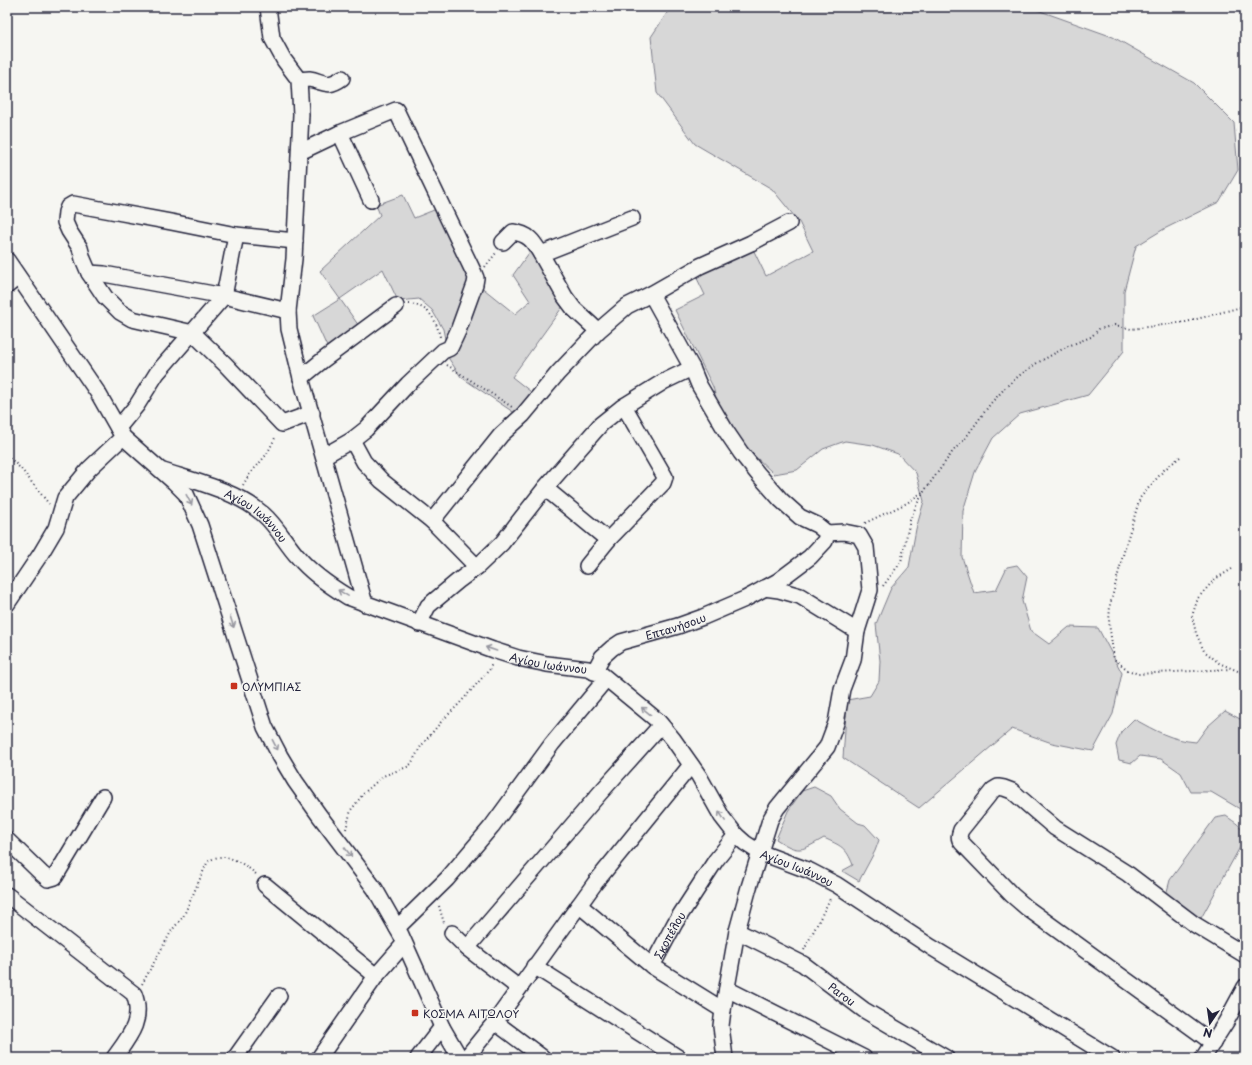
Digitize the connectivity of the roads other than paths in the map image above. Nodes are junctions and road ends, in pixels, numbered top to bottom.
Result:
1 (268, 7) edge
2 (342, 78) dead end
3 (299, 80) junction
4 (340, 133) junction
5 (300, 152) junction
6 (371, 200) dead end
7 (632, 218) dead end
8 (789, 223) dead end
9 (236, 235) junction
10 (295, 241) junction
11 (503, 242) road end
12 (541, 254) junction
13 (7, 260) edge
14 (90, 273) junction
15 (13, 281) edge
16 (651, 294) junction
17 (224, 296) junction
18 (396, 306) road end
19 (288, 311) junction
20 (598, 331) junction
21 (193, 333) junction
22 (692, 368) junction
23 (301, 378) junction
24 (624, 406) junction
25 (312, 413) junction
26 (121, 432) junction
27 (352, 440) junction
28 (324, 456) junction
29 (163, 471) junction
30 (545, 488) junction
31 (432, 521) junction
32 (827, 533) junction
33 (608, 540) junction
34 (586, 566) dead end
35 (477, 567) junction
36 (764, 588) junction
37 (7, 604) edge
38 (365, 604) junction
39 (419, 624) junction
40 (857, 631) junction
41 (600, 675) junction
42 (661, 725) junction
43 (691, 765) junction
44 (103, 797) dead end
45 (736, 835) junction
46 (7, 840) edge
47 (759, 852) junction
48 (265, 885) road end
49 (7, 894) edge
50 (578, 905) junction
51 (397, 928) junction
52 (737, 931) junction
53 (452, 933) road end
54 (404, 944) junction
55 (467, 948) junction
56 (1245, 955) edge
57 (534, 966) junction
58 (652, 966) junction
59 (376, 976) junction
60 (1245, 987) edge
61 (519, 988) junction
62 (727, 989) junction
63 (280, 996) dead end
64 (723, 1010) junction
65 (494, 1022) junction
66 (442, 1027) junction
67 (1213, 1043) junction
68 (114, 1058) edge
69 (234, 1058) edge
70 (319, 1058) edge
71 (418, 1058) edge
72 (460, 1058) edge
73 (466, 1058) edge
74 (543, 1058) edge
75 (680, 1058) edge
76 (726, 1058) edge
77 (864, 1058) edge
78 (946, 1058) edge
79 (1112, 1058) edge
80 (1203, 1058) edge

1 - 3 street
2 - 3 street
3 - 5 street
4 - 5 street
4 - 6 street
4 - 27 street
5 - 10 street
7 - 12 street
8 - 16 street
9 - 10 street
9 - 14 street
9 - 17 street
10 - 19 street
11 - 12 street
12 - 20 street
13 - 15 street, Αγίου Ιωάννου
14 - 17 street
14 - 21 street
15 - 26 street, Αγίου Ιωάννου
16 - 20 street
16 - 22 street
17 - 19 street
17 - 21 street
18 - 23 street
19 - 23 street
20 - 31 street
21 - 25 street
21 - 26 street
22 - 24 street
22 - 32 street
23 - 25 street
24 - 30 street
24 - 33 street
25 - 28 street
26 - 29 street, Αγίου Ιωάννου
26 - 37 street
27 - 28 street
27 - 31 street
28 - 38 street
38 -> 29 street, Αγίου Ιωάννου
29 -> 51 street
30 - 33 street
30 - 35 street
31 - 35 street
32 - 36 street, Επτανήσοιυ
32 - 40 street
33 - 34 street
35 - 39 street
36 - 40 street
36 - 41 street, Επτανήσοιυ
38 - 39 street, Αγίου Ιωάννου
41 -> 39 street, Αγίου Ιωάννου
40 - 47 street
42 -> 41 street, Αγίου Ιωάννου
41 - 51 street, Επτανήσοιυ
42 - 43 street, Αγίου Ιωάννου
42 - 55 street
45 -> 43 street, Αγίου Ιωάννου
43 - 50 street
44 - 46 street
45 - 47 street, Αγίου Ιωάννου
45 - 58 street, Σκοπέλου
47 - 52 street
47 - 79 street, Αγίου Ιωάννου
48 - 59 street
49 - 68 street
50 - 57 street
50 - 58 street
51 - 54 street
52 - 62 street
52 - 78 street, Parou
53 - 55 street
54 - 59 street
54 - 66 street
55 - 61 street
56 - 67 street
57 - 61 street
57 - 75 street
58 - 64 street, Σκοπέλου
59 - 70 street
60 - 67 street
61 - 65 street
62 - 64 street
62 - 77 street
63 - 69 street
64 - 76 street
65 - 73 street
65 - 74 street
66 - 71 street
66 - 72 street
67 - 80 street

